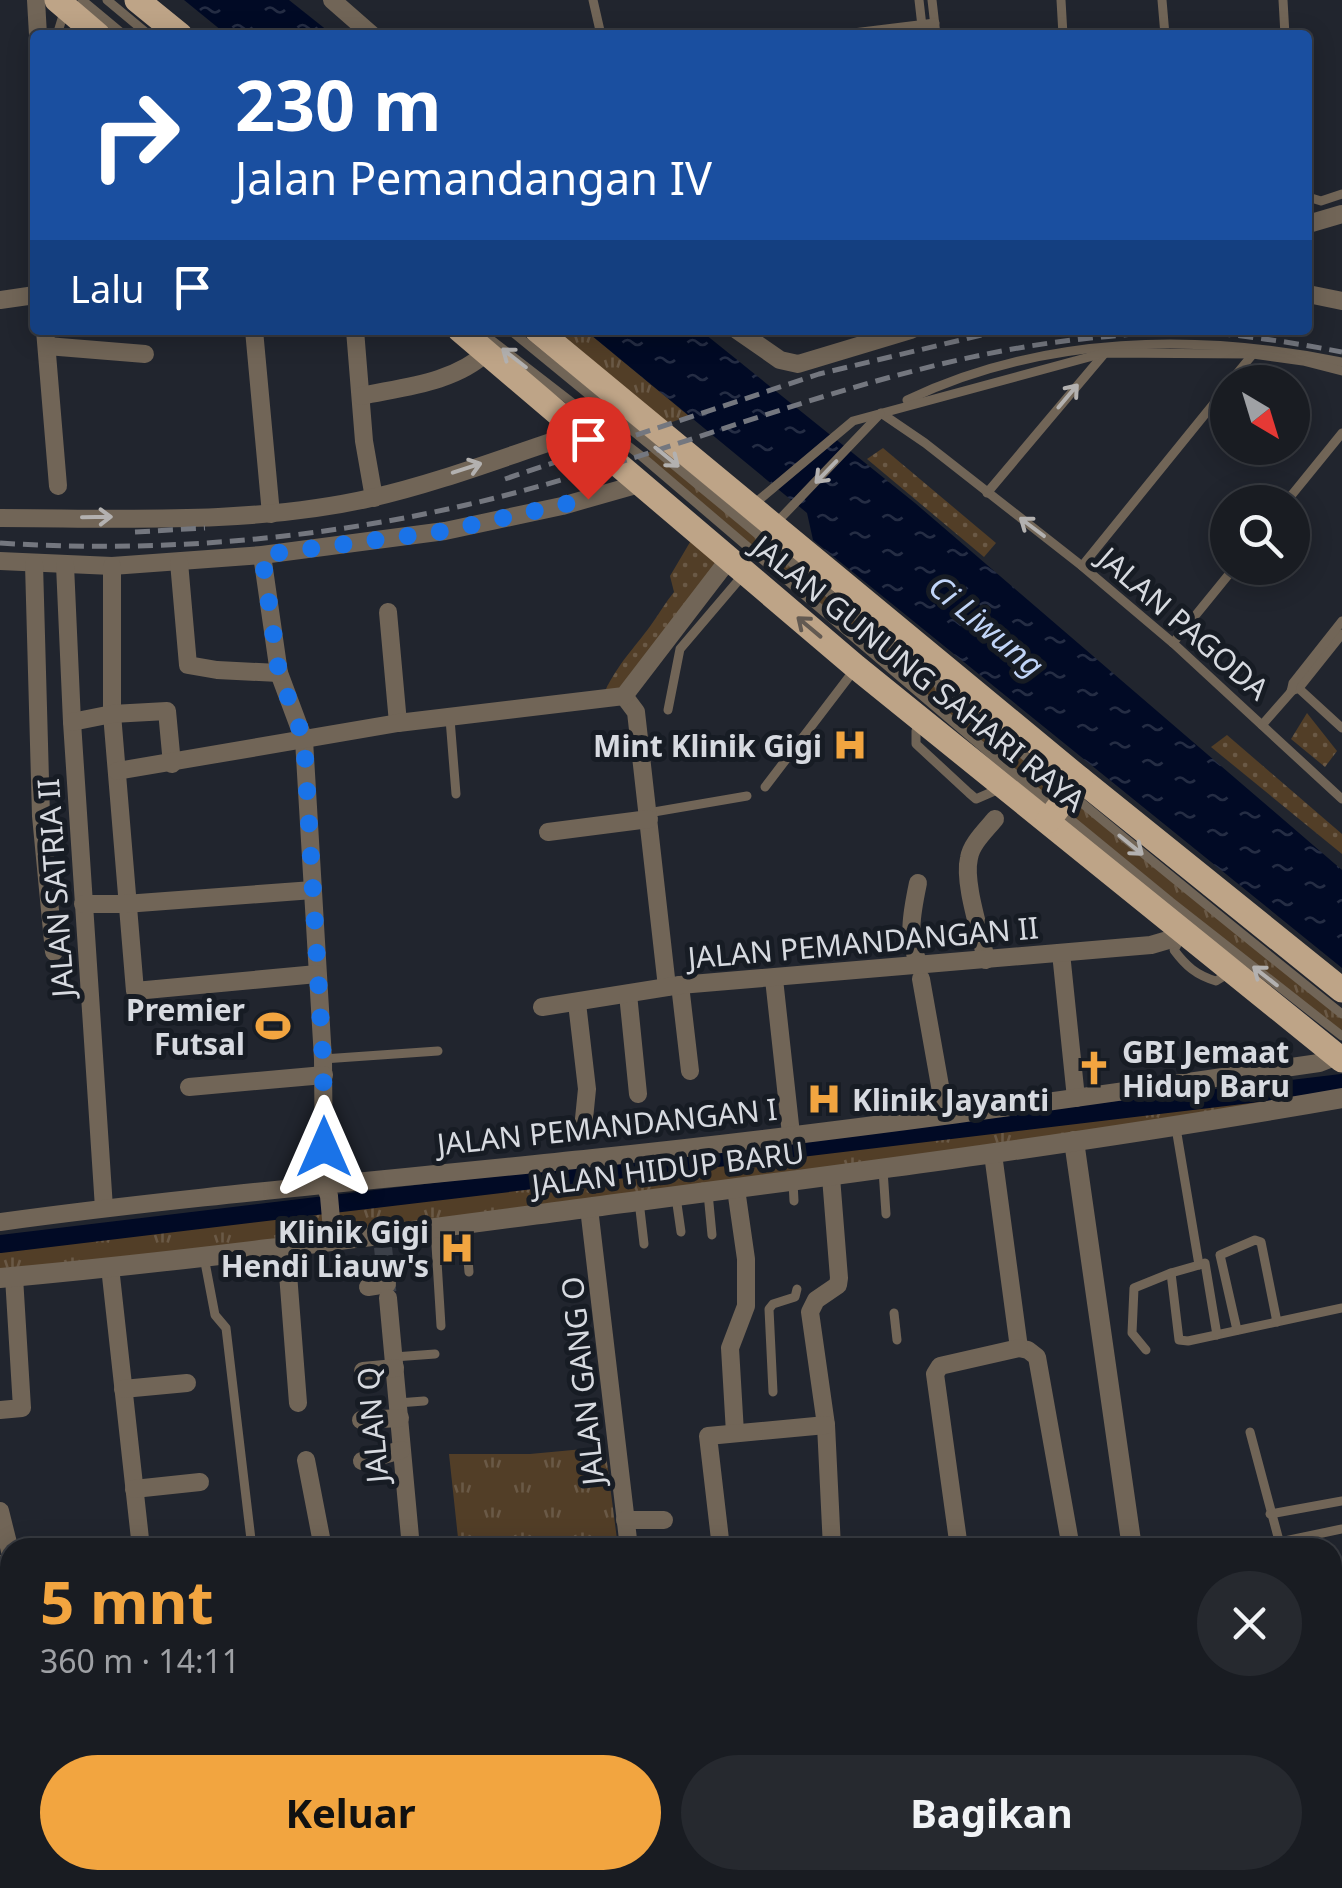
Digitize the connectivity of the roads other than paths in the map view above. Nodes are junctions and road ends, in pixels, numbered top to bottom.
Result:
1 (36, 0) edge
2 (107, 0) edge
3 (137, 0) edge
4 (332, 0) edge
5 (593, 0) edge
6 (919, 0) edge
7 (932, 0) edge
8 (1061, 0) edge
9 (1162, 0) edge
10 (1282, 0) edge
11 (68, 2) edge
12 (934, 23) junction
13 (38, 30) edge
14 (60, 30) edge
15 (93, 30) edge
16 (116, 30) edge
17 (143, 30) edge
18 (174, 30) edge
19 (366, 30) edge
20 (599, 30) edge
21 (922, 30) edge
22 (935, 30) edge
23 (1064, 30) edge
24 (1165, 30) edge
25 (1285, 30) edge
26 (1342, 194) edge
27 (1312, 198) edge
28 (1342, 214) edge
29 (1312, 223) edge
30 (1312, 295) edge
31 (30, 296) edge
32 (0, 300) edge
33 (1342, 301) edge
34 (254, 335) edge
35 (355, 335) edge
36 (516, 335) edge
37 (544, 335) edge
38 (745, 335) edge
39 (894, 335) edge
40 (46, 338) edge
41 (483, 341) edge
42 (1104, 353) junction
43 (146, 354) dead end
44 (1253, 354) junction
45 (1342, 362) edge
46 (1244, 365) edge
47 (1342, 371) edge
48 (361, 396) junction
49 (1210, 408) edge
50 (881, 413) junction
51 (581, 432) junction
52 (1342, 433) edge
53 (639, 484) junction
54 (1300, 485) edge
55 (58, 486) dead end
56 (987, 494) junction
57 (374, 498) junction
58 (752, 506) junction
59 (271, 514) junction
60 (784, 515) junction
61 (0, 518) edge
62 (262, 555) junction
63 (0, 560) edge
64 (179, 562) junction
65 (34, 564) junction
66 (65, 564) junction
67 (112, 566) junction
68 (737, 566) junction
69 (1082, 566) junction
70 (1220, 585) edge
71 (388, 612) dead end
72 (1342, 622) edge
73 (1342, 634) edge
74 (1173, 643) junction
75 (856, 666) junction
76 (279, 673) junction
77 (1294, 688) junction
78 (624, 696) junction
79 (668, 710) dead end
80 (112, 714) junction
81 (450, 718) junction
82 (72, 722) junction
83 (398, 723) junction
84 (1262, 725) junction
85 (1342, 728) edge
86 (304, 740) junction
87 (172, 764) junction
88 (117, 771) junction
89 (765, 787) dead end
90 (456, 794) dead end
91 (747, 796) dead end
92 (1342, 798) edge
93 (1064, 801) junction
94 (649, 816) junction
95 (995, 820) dead end
96 (548, 832) dead end
97 (918, 883) dead end
98 (312, 890) junction
99 (83, 904) junction
100 (125, 904) junction
101 (1188, 932) junction
102 (54, 952) dead end
103 (1061, 953) junction
104 (986, 960) junction
105 (921, 972) junction
106 (316, 974) junction
107 (774, 979) junction
108 (674, 986) junction
109 (1342, 990) edge
110 (628, 994) junction
111 (577, 1004) junction
112 (542, 1007) dead end
113 (1342, 1014) edge
114 (1340, 1050) edge
115 (438, 1051) dead end
116 (324, 1067) junction
117 (690, 1070) dead end
118 (188, 1087) dead end
119 (638, 1094) dead end
120 (1076, 1098) junction
121 (1342, 1098) edge
122 (945, 1114) junction
123 (584, 1119) dead end
124 (1176, 1128) junction
125 (792, 1134) junction
126 (1074, 1141) junction
127 (993, 1154) junction
128 (883, 1170) junction
129 (831, 1177) junction
130 (327, 1189) junction
131 (736, 1189) junction
132 (708, 1192) junction
133 (676, 1196) junction
134 (639, 1201) junction
135 (104, 1208) junction
136 (590, 1208) junction
137 (886, 1214) dead end
138 (0, 1222) edge
139 (465, 1225) junction
140 (435, 1229) junction
141 (681, 1232) dead end
142 (712, 1235) dead end
143 (332, 1240) junction
144 (644, 1244) dead end
145 (286, 1248) junction
146 (1220, 1255) junction
147 (204, 1257) junction
148 (1202, 1264) junction
149 (110, 1267) junction
150 (469, 1272) dead end
151 (1171, 1273) junction
152 (12, 1277) edge
153 (797, 1289) dead end
154 (381, 1290) tunnel mouth
155 (1342, 1308) edge
156 (894, 1313) dead end
157 (25, 1316) dead end
158 (1278, 1322) junction
159 (440, 1326) dead end
160 (1237, 1330) junction
161 (1217, 1335) junction
162 (897, 1340) dead end
163 (1019, 1348) junction
164 (1146, 1350) dead end
165 (435, 1354) dead end
166 (394, 1362) junction
167 (363, 1372) dead end
168 (188, 1383) dead end
169 (122, 1389) junction
170 (774, 1392) dead end
171 (424, 1401) dead end
172 (298, 1403) dead end
173 (0, 1410) edge
174 (399, 1411) junction
175 (361, 1420) dead end
176 (826, 1424) junction
177 (1250, 1432) dead end
178 (735, 1433) junction
179 (402, 1450) junction
180 (306, 1460) dead end
181 (362, 1460) dead end
182 (200, 1482) dead end
183 (134, 1489) junction
184 (1342, 1501) edge
185 (0, 1511) edge
186 (1270, 1514) junction
187 (625, 1520) junction
188 (664, 1520) dead end
189 (1342, 1529) edge
190 (7, 1538) edge
191 (139, 1538) edge
192 (251, 1538) edge
193 (321, 1538) edge
194 (410, 1538) edge
195 (628, 1538) edge
196 (720, 1538) edge
197 (832, 1538) edge
198 (958, 1538) edge
199 (1069, 1538) edge
200 (1131, 1538) edge
201 (1278, 1538) edge
202 (1305, 1538) edge

1 - 13 street
2 - 17 lane
3 - 18 main road
4 - 19 street
5 - 20 lane
6 - 21 lane
7 - 12 lane
8 - 23 lane
9 - 24 lane
10 - 25 lane
11 - 14 lane
11 - 15 main road
11 - 16 lane
12 - 21 lane
12 - 22 lane
26 - 27 lane
28 - 29 street
30 - 33 street
31 - 32 street
34 - 59 street
35 - 48 street
36 -> 93 lane
37 - 58 main road, JALAN GUNUNG SAHARI RAYA
38 - 39 street
40 - 43 street
40 - 55 street
41 - 48 street
41 - 51 main road, JALAN GUNUNG SAHARI RAYA
93 -> 41 lane
42 - 44 lane
42 - 50 lane
56 -> 42 lane
44 - 46 lane
44 - 47 lane
45 - 50 lane
48 - 57 street
49 - 69 lane
50 - 56 lane, JALAN PAGODA
50 - 58 lane
50 -> 60 lane
51 - 53 main road, JALAN GUNUNG SAHARI RAYA
57 -> 51 street
52 - 54 lane
53 - 62 street
53 - 68 main road, JALAN GUNUNG SAHARI RAYA
69 -> 56 lane, JALAN PAGODA
57 - 59 street
58 - 60 main road, JALAN GUNUNG SAHARI RAYA
61 -> 59 street
60 - 93 main road, JALAN GUNUNG SAHARI RAYA
62 - 64 street
62 - 76 street
63 - 65 street
64 - 67 street
64 - 76 street
65 - 66 street
65 - 102 street
66 - 67 street
66 - 82 street, JALAN SATRIA II
67 - 80 street
75 -> 68 main road, JALAN GUNUNG SAHARI RAYA
68 - 78 street
68 - 79 lane
69 - 74 lane, JALAN PAGODA
70 - 74 lane
71 - 83 street
72 - 77 lane
73 - 77 lane
74 - 84 lane, JALAN PAGODA
75 - 89 lane
75 - 93 main road, JALAN GUNUNG SAHARI RAYA
76 - 86 street
77 - 84 lane
77 - 85 lane
78 - 81 street
78 - 94 street
80 - 82 street
80 - 87 street
80 - 88 street
81 - 83 street
81 - 90 lane
82 - 99 street, JALAN SATRIA II
83 - 86 street
84 - 92 lane, JALAN PAGODA
86 - 87 street
86 - 98 street
87 - 88 street
88 - 100 street
91 - 94 lane
93 - 101 main road, JALAN GUNUNG SAHARI RAYA
93 - 109 main road, JALAN GUNUNG SAHARI RAYA
93 -> 113 lane
114 -> 93 lane
94 - 96 street
94 - 108 street
95 - 104 street
97 - 105 street
98 - 100 street
98 - 106 street
99 - 100 street
99 - 135 street, JALAN SATRIA II
100 - 106 street
101 - 103 street, JALAN PEMANDANGAN II
101 - 114 main road, JALAN GUNUNG SAHARI RAYA
103 - 104 street, JALAN PEMANDANGAN II
103 - 120 street
104 - 105 street, JALAN PEMANDANGAN II
105 - 107 street, JALAN PEMANDANGAN II
105 - 122 street
106 - 116 street
107 - 108 street, JALAN PEMANDANGAN II
107 - 125 street
108 - 110 street, JALAN PEMANDANGAN II
108 - 117 street
110 - 111 street, JALAN PEMANDANGAN II
110 - 119 street
111 - 112 street, JALAN PEMANDANGAN II
111 - 123 street
114 - 120 street, JALAN PEMANDANGAN I
115 - 116 lane
116 - 118 street
116 - 130 street
120 - 122 street, JALAN PEMANDANGAN I
121 - 124 street, JALAN HIDUP BARU
122 - 125 street, JALAN PEMANDANGAN I
124 - 126 street, JALAN HIDUP BARU
124 - 148 lane
125 - 130 street, JALAN PEMANDANGAN I
126 - 127 street, JALAN HIDUP BARU
126 - 200 street
127 - 128 street, JALAN HIDUP BARU
127 - 163 street
128 - 129 street, JALAN HIDUP BARU
128 - 137 lane
129 - 131 street, JALAN HIDUP BARU
129 - 176 street
130 - 135 street, JALAN PEMANDANGAN I
130 - 143 street
131 - 132 street, JALAN HIDUP BARU
131 - 178 street
132 - 133 street, JALAN HIDUP BARU
132 - 142 lane
133 - 134 street, JALAN HIDUP BARU
133 - 141 lane
134 - 136 street, JALAN HIDUP BARU
134 - 144 lane
135 - 138 street, JALAN PEMANDANGAN I
136 - 139 street, JALAN HIDUP BARU
136 - 187 street, JALAN GANG O
139 - 140 street, JALAN HIDUP BARU
139 - 150 lane
140 - 143 street, JALAN HIDUP BARU
140 - 159 lane
143 - 145 street, JALAN HIDUP BARU
145 - 147 street, JALAN HIDUP BARU
145 - 172 street
146 - 148 lane
146 - 158 lane
146 - 160 lane
147 - 149 street, JALAN HIDUP BARU
147 - 192 lane
148 - 151 lane
148 - 161 lane
149 - 152 street, JALAN HIDUP BARU
149 - 169 street
151 - 161 lane
151 - 164 lane
152 - 157 lane
152 - 173 street
153 - 170 lane
154 - 166 street, JALAN Q
155 - 158 lane
156 - 162 lane
158 - 160 lane
160 - 161 lane
163 - 198 street
163 - 199 street
165 - 166 lane
166 - 167 street
166 - 174 street, JALAN Q
168 - 169 street
169 - 183 street
171 - 174 lane
174 - 175 street
174 - 179 street, JALAN Q
176 - 178 street
176 - 197 street
177 - 186 lane
178 - 196 street
179 - 181 street
179 - 194 street, JALAN Q
180 - 193 street
182 - 183 street
183 - 191 street
184 - 186 lane
185 - 190 street
186 - 201 lane
187 - 188 street
187 - 195 street, JALAN GANG O
189 - 202 lane

